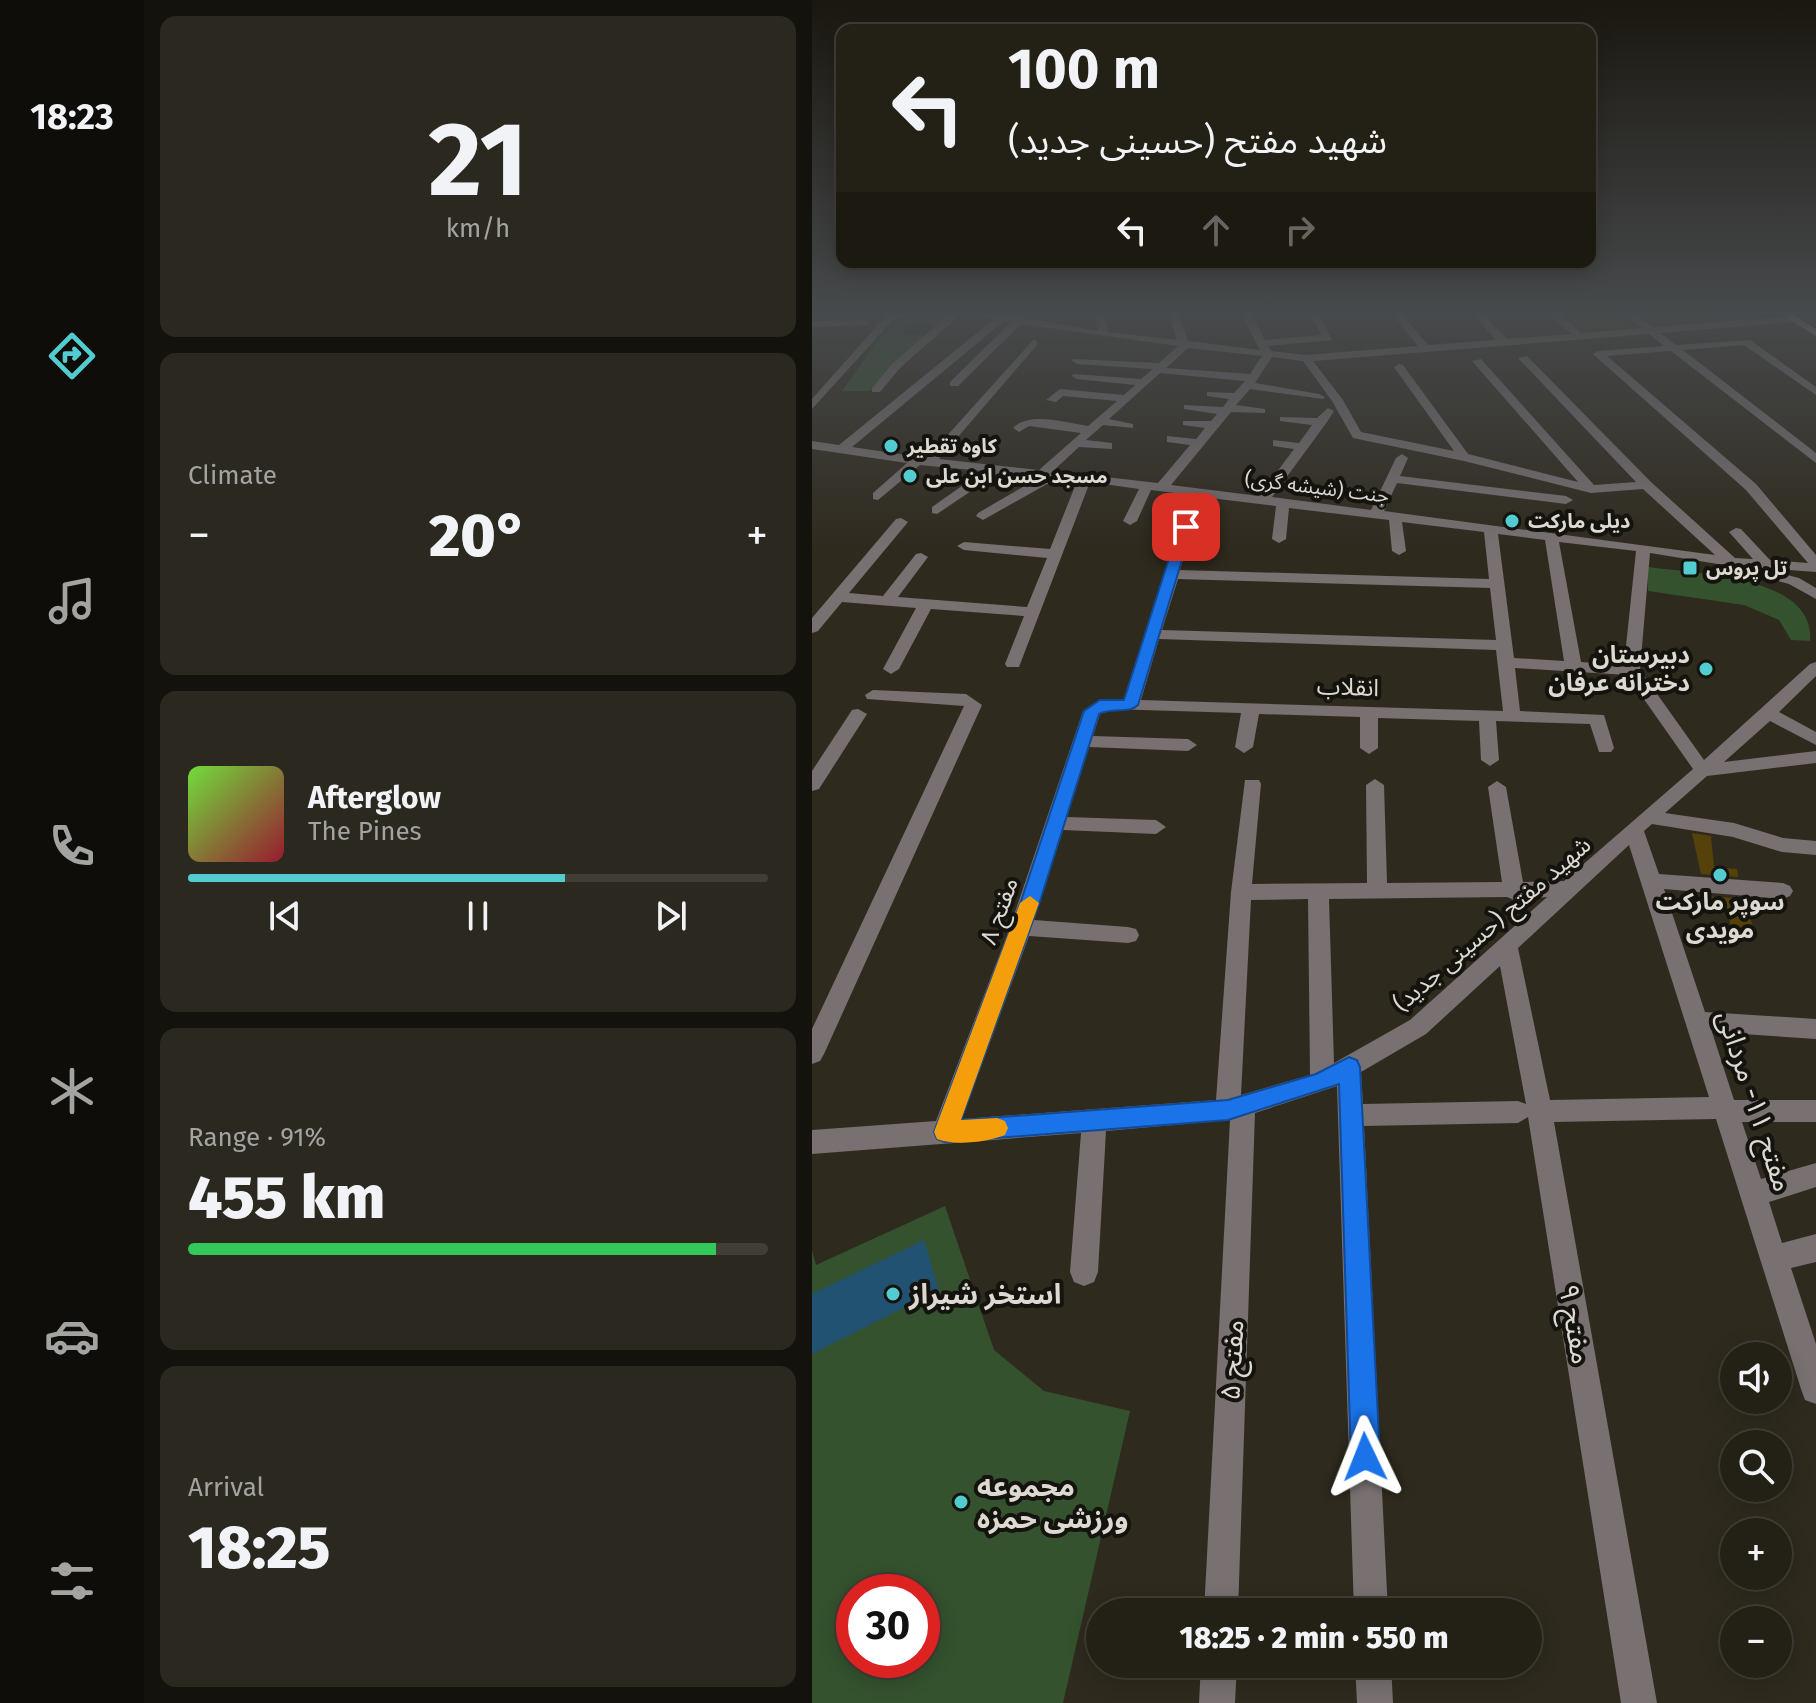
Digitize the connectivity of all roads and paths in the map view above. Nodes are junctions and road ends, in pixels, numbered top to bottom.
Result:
1 (826, 389) edge
2 (914, 389) edge
3 (993, 389) edge
4 (1135, 389) edge
5 (1244, 389) edge
6 (1281, 389) edge
7 (1329, 389) edge
8 (1415, 389) edge
9 (1502, 389) edge
10 (1553, 389) edge
11 (1639, 389) edge
12 (1727, 389) edge
13 (1211, 394) dead end
14 (1237, 397) junction
15 (1319, 397) dead end
16 (1125, 398) junction
17 (1052, 400) dead end
18 (812, 406) edge
19 (1188, 407) dead end
20 (1227, 410) junction
21 (1261, 411) dead end
22 (1081, 416) dead end
23 (1284, 419) dead end
24 (1096, 423) junction
25 (1187, 423) dead end
26 (1129, 426) dead end
27 (1019, 428) dead end
28 (1207, 434) junction
29 (1171, 439) dead end
30 (1076, 443) junction
31 (1277, 443) dead end
32 (812, 445) edge
33 (1108, 446) dead end
34 (1304, 447) junction
35 (841, 450) junction
36 (1464, 457) junction
37 (1402, 458) dead end
38 (1816, 459) edge
39 (923, 462) junction
40 (995, 469) junction
41 (1048, 475) junction
42 (1097, 476) junction
43 (1392, 479) junction
44 (1147, 485) junction
45 (1646, 485) junction
46 (1162, 487) junction
47 (1591, 489) junction
48 (1197, 492) junction
49 (878, 496) dead end
50 (1263, 500) junction
51 (1566, 500) dead end
52 (1283, 503) junction
53 (937, 510) dead end
54 (1376, 514) junction
55 (983, 516) dead end
56 (1395, 517) junction
57 (1130, 521) dead end
58 (901, 522) dead end
59 (1491, 529) junction
60 (1736, 532) dead end
61 (1551, 537) junction
62 (1279, 539) dead end
63 (964, 546) dead end
64 (1643, 548) junction
65 (1399, 551) dead end
66 (1054, 554) junction
67 (921, 557) dead end
68 (1730, 562) junction
69 (1765, 564) junction
70 (1816, 566) edge
71 (1172, 574) junction
72 (1497, 576) junction
73 (1816, 594) edge
74 (838, 597) junction
75 (887, 601) junction
76 (926, 604) junction
77 (1031, 612) junction
78 (812, 628) edge
79 (1153, 634) junction
80 (1505, 645) junction
81 (1508, 663) junction
82 (1013, 664) dead end
83 (1573, 665) junction
84 (1816, 667) edge
85 (891, 669) dead end
86 (1632, 670) junction
87 (873, 695) dead end
88 (1131, 705) junction
89 (1098, 707) joint
90 (1251, 708) junction
91 (1369, 712) junction
92 (1768, 713) junction
93 (858, 714) dead end
94 (1487, 716) junction
95 (1512, 716) junction
96 (1816, 739) edge
97 (1084, 741) junction
98 (1188, 745) dead end
99 (1244, 747) dead end
100 (1369, 748) dead end
101 (1605, 748) dead end
102 (1816, 757) edge
103 (1490, 760) dead end
104 (1703, 771) junction
105 (1252, 784) dead end
106 (812, 785) edge
107 (1375, 785) dead end
108 (1497, 787) dead end
109 (1058, 823) junction
110 (1642, 824) junction
111 (1156, 827) dead end
112 (1816, 848) edge
113 (1652, 881) junction
114 (1571, 889) junction
115 (1783, 891) dead end
116 (1241, 892) junction
117 (1318, 892) junction
118 (1377, 892) junction
119 (1514, 892) junction
120 (1021, 927) junction
121 (1128, 935) dead end
122 (1507, 947) junction
123 (1698, 1021) junction
124 (1816, 1029) edge
125 (812, 1054) edge
126 (1349, 1067) junction
127 (1322, 1082) junction
128 (1236, 1109) junction
129 (1727, 1110) junction
130 (1816, 1111) edge
131 (1529, 1112) junction
132 (1352, 1115) junction
133 (1094, 1121) junction
134 (945, 1132) junction
135 (812, 1142) edge
136 (1816, 1175) edge
137 (1754, 1194) junction
138 (1816, 1248) edge
139 (1775, 1259) junction
140 (1084, 1272) dead end
141 (1816, 1389) edge
142 (1221, 1598) edge
143 (1370, 1598) edge
144 (1218, 1678) edge
145 (1374, 1678) edge
146 (1217, 1703) edge
147 (1375, 1703) edge
148 (1639, 1703) edge

1 - 18 street
2 - 35 street
3 - 39 street
4 - 16 street
5 - 14 street
6 - 15 street
7 - 36 street
8 - 36 street
9 - 47 street
10 - 45 street
11 - 70 street
12 - 38 street
13 - 14 street
14 - 20 street
16 - 17 street
16 - 24 street
19 - 20 street
20 - 21 street
20 - 28 street
22 - 24 street
23 - 34 street
24 - 26 street
24 - 27 street
24 - 30 street
25 - 28 street
28 - 29 street
28 - 46 street
30 - 33 street
30 - 41 street
31 - 34 street
32 - 35 street, جنت (شیشه گری)
34 - 50 street
35 - 39 street, جنت (شیشه گری)
36 - 47 street
37 - 43 street
39 - 40 street, جنت (شیشه گری)
39 - 49 street
40 - 41 street, جنت (شیشه گری)
40 - 53 street
41 - 42 street, جنت (شیشه گری)
41 - 55 street
42 - 44 street, جنت (شیشه گری)
42 - 66 street
43 - 51 street
43 - 54 street
44 - 46 street, جنت (شیشه گری)
44 - 57 street
45 - 47 street
45 - 68 street
46 - 48 street, جنت (شیشه گری)
48 - 50 street, جنت (شیشه گری)
48 - 71 street
50 - 52 street, جنت (شیشه گری)
52 - 54 street, جنت (شیشه گری)
52 - 62 street
54 - 56 street, جنت (شیشه گری)
56 - 59 street, جنت (شیشه گری)
56 - 65 street
58 - 74 street
59 - 61 street, جنت (شیشه گری)
59 - 72 street
60 - 69 street
61 - 64 street, جنت (شیشه گری)
61 - 83 street
63 - 66 street
64 - 68 street, جنت (شیشه گری)
64 - 86 street
66 - 77 street
67 - 75 street
68 - 69 street, جنت (شیشه گری)
68 - 73 street
69 - 70 street, جنت (شیشه گری)
71 - 72 street
71 - 79 street
72 - 80 street
74 - 75 street
74 - 78 street
75 - 76 street
76 - 77 street
76 - 85 street
77 - 82 street
79 - 80 street
79 - 88 street
80 - 81 street
81 - 83 street
81 - 95 street
83 - 86 street
84 - 92 street, شهید مفتح (حسینی جدید)
86 - 104 street
87 - 125 street
88 - 89 street, انقلاب
88 - 90 street, انقلاب
89 - 97 street, مفتح ۸
90 - 91 street, انقلاب
90 - 99 street
91 - 94 street, انقلاب
91 - 100 street
92 - 96 street
92 - 104 street, شهید مفتح (حسینی جدید)
93 - 106 street
94 - 95 street, انقلاب
94 - 103 street
95 - 101 street, انقلاب
97 - 98 street
97 - 109 street, مفتح ۸
102 - 104 street
104 - 110 street, شهید مفتح (حسینی جدید)
105 - 116 street, مفتح ۵
107 - 118 street
108 - 119 street
109 - 111 street
109 - 120 street, مفتح ۸
110 - 112 street
110 - 113 street, مفتح ۱۱- مردانی
110 - 114 street, شهید مفتح (حسینی جدید)
113 - 115 street
113 - 123 street, مفتح ۱۱- مردانی
114 - 119 street
114 - 122 street, شهید مفتح (حسینی جدید)
116 - 117 street
116 - 128 street, مفتح ۵
117 - 118 street
117 - 127 street
118 - 119 street
120 - 121 street
120 - 134 street, مفتح ۸
122 - 126 street, شهید مفتح (حسینی جدید)
122 - 131 street, مفتح ۹
123 - 124 street
123 - 129 street, مفتح ۱۱- مردانی
126 - 127 street, شهید مفتح (حسینی جدید)
126 - 132 street
127 - 128 street, شهید مفتح (حسینی جدید)
128 - 133 street, شهید مفتح (حسینی جدید)
128 - 142 street, مفتح ۵
129 - 130 street
129 - 131 street
129 - 137 street, مفتح ۱۱- مردانی
131 - 132 street
131 - 148 street, مفتح ۹
132 - 143 street
133 - 134 street, شهید مفتح (حسینی جدید)
133 - 140 street
134 - 135 street, شهید مفتح (حسینی جدید)
136 - 137 street
137 - 139 street, مفتح ۱۱- مردانی
138 - 139 street
139 - 141 street, مفتح ۱۱- مردانی
144 - 146 street
145 - 147 street

